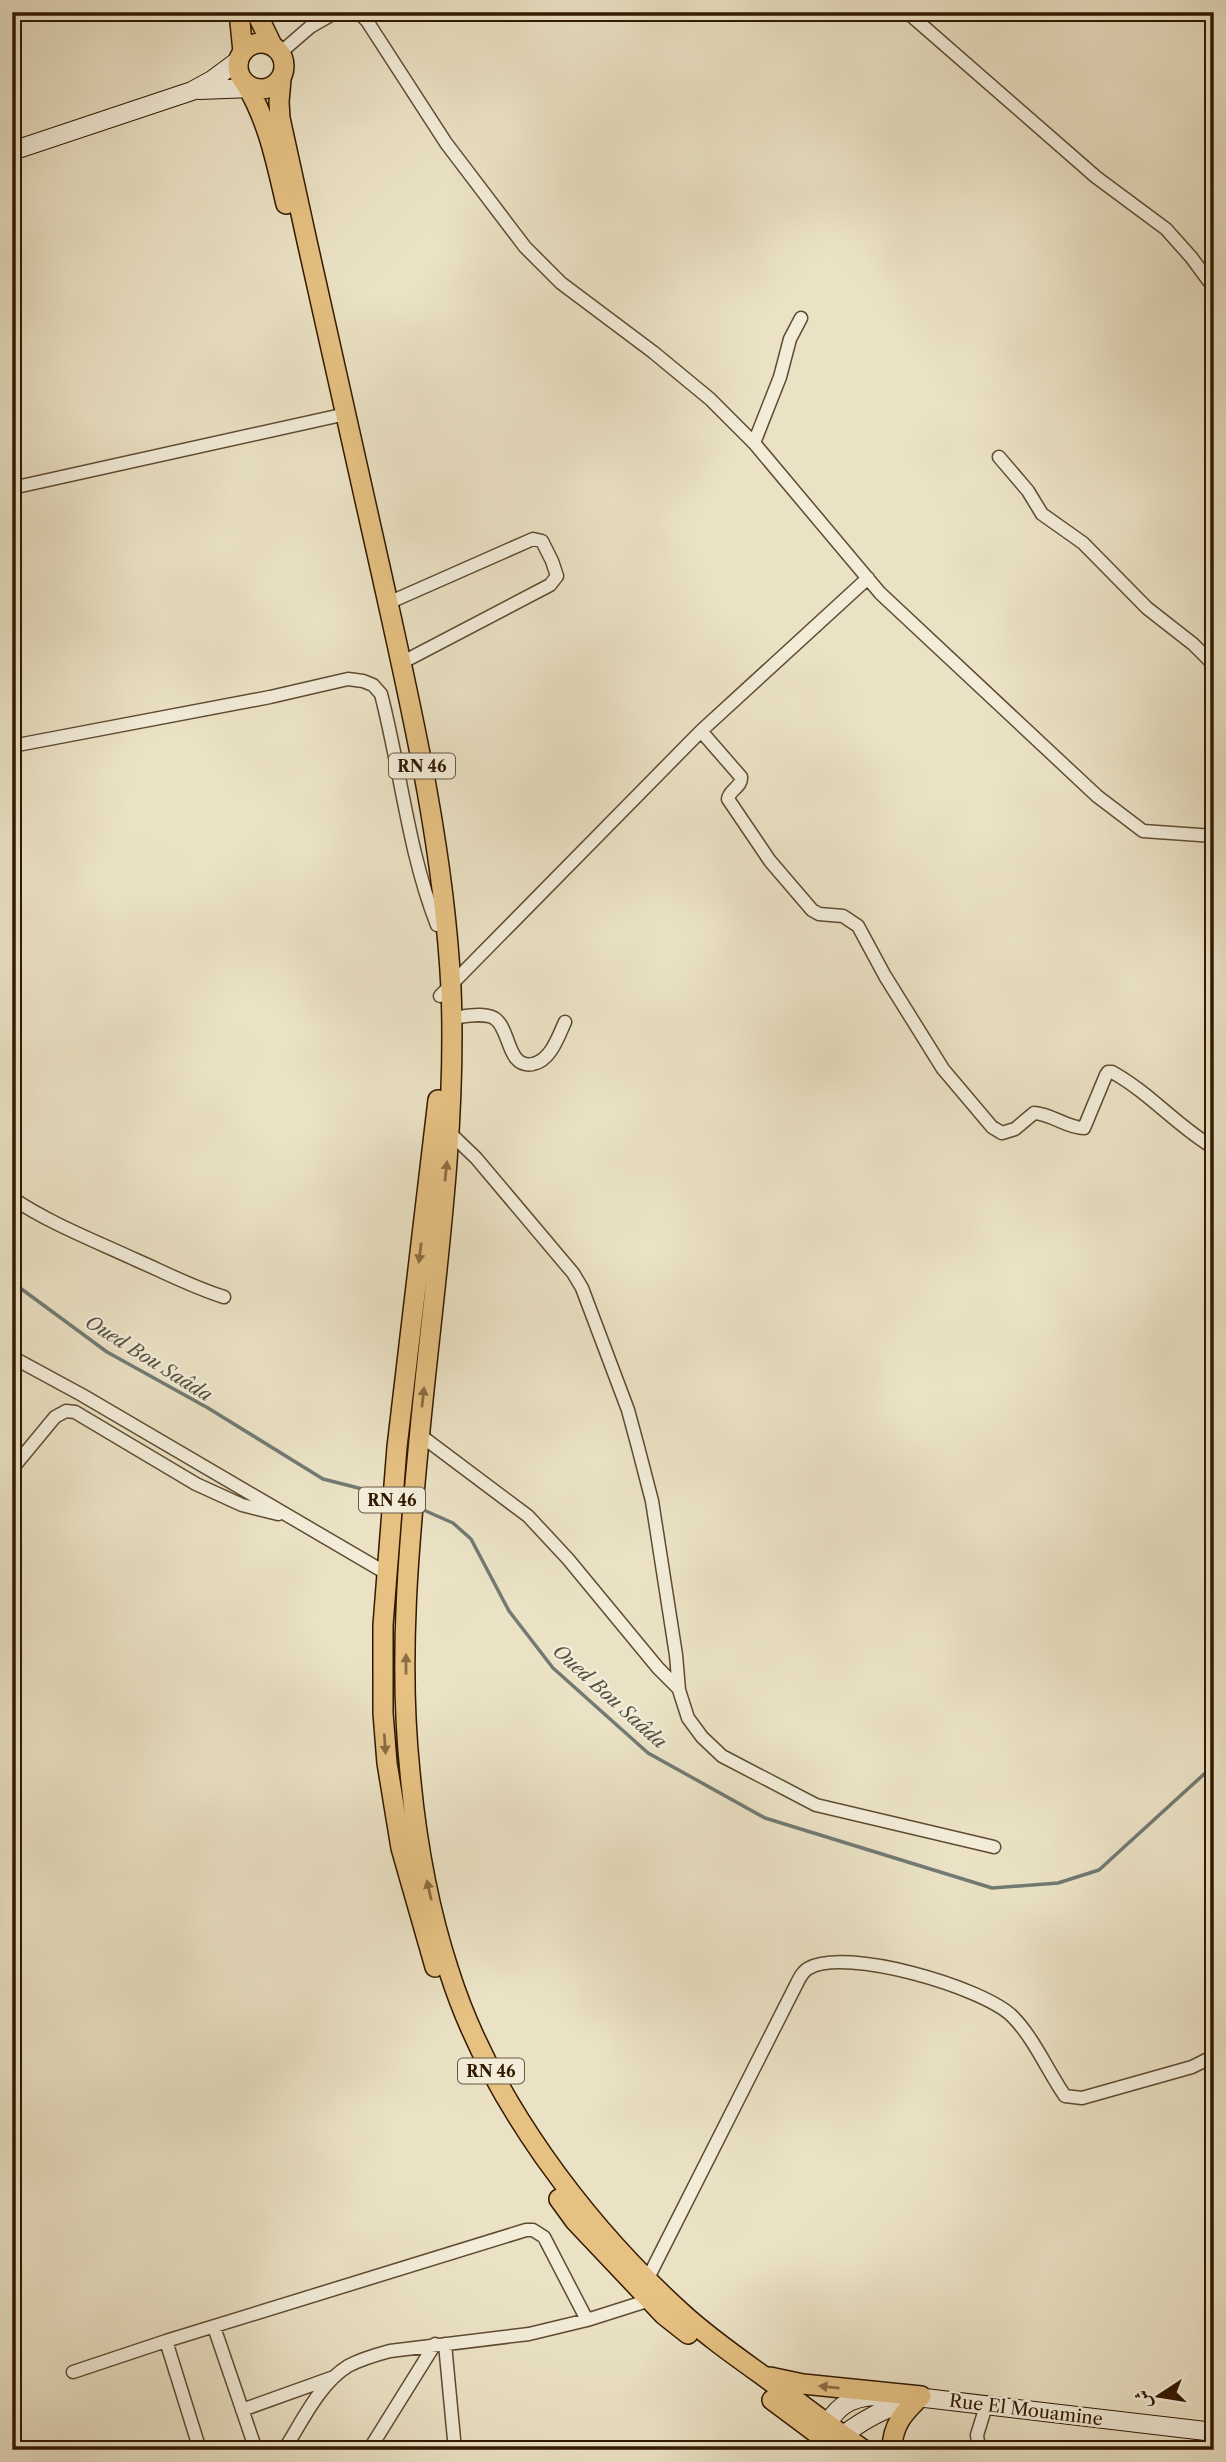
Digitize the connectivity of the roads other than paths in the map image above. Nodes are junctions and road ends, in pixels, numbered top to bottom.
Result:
1 (239, 12) edge
2 (256, 12) edge
3 (336, 12) edge
4 (358, 12) edge
5 (908, 12) edge
6 (276, 49) junction
7 (241, 56) junction
8 (281, 79) junction
9 (248, 86) junction
10 (192, 91) junction
11 (12, 151) edge
12 (1214, 288) edge
13 (801, 318) dead end
14 (341, 415) junction
15 (754, 443) junction
16 (999, 457) dead end
17 (12, 488) edge
18 (868, 578) junction
19 (388, 603) junction
20 (401, 663) junction
21 (1214, 665) edge
22 (701, 731) junction
23 (12, 746) edge
24 (1214, 836) edge
25 (437, 925) junction
26 (445, 991) junction
27 (451, 1018) junction
28 (565, 1022) dead end
29 (450, 1133) junction
30 (1214, 1148) edge
31 (12, 1198) edge
32 (224, 1297) dead end
33 (12, 1357) edge
34 (420, 1435) junction
35 (12, 1469) edge
36 (295, 1519) junction
37 (387, 1563) junction
38 (679, 1689) junction
39 (994, 1847) dead end
40 (1214, 2056) edge
41 (648, 2278) junction
42 (650, 2300) junction
43 (587, 2320) junction
44 (214, 2327) junction
45 (166, 2341) junction
46 (440, 2344) junction
47 (73, 2372) dead end
48 (760, 2374) junction
49 (334, 2377) junction
50 (922, 2396) junction
51 (986, 2406) junction
52 (242, 2410) junction
53 (1214, 2432) edge
54 (832, 2438) edge
55 (375, 2448) edge
56 (200, 2450) edge
57 (256, 2450) edge
58 (284, 2450) edge
59 (455, 2450) edge
60 (864, 2450) edge
61 (892, 2450) edge
62 (979, 2450) edge

1 - 7 main road
2 - 6 main road
3 - 6 street
4 - 15 street
5 - 12 street
6 - 7 main road
6 - 8 main road
7 - 9 main road
7 - 10 main road
8 - 9 main road
8 - 14 main road, RN 46
9 - 10 main road
9 - 14 main road, RN 46
10 - 11 main road
13 - 15 street
14 - 17 street
14 - 19 main road, RN 46
14 - 25 main road, RN 46
15 - 18 street
16 - 21 street
18 - 22 street
18 - 24 street
19 - 20 main road, RN 46
19 - 20 street
20 - 26 main road, RN 46
22 - 26 street
22 - 30 street
23 - 25 street
25 - 26 main road, RN 46
26 - 27 main road, RN 46
26 -> 37 main road, RN 46
27 - 28 street
27 - 29 main road, RN 46
34 -> 29 main road, RN 46
29 - 38 street
31 - 32 street
33 - 36 street
34 - 38 street
41 -> 34 main road, RN 46
35 - 36 street
36 - 37 street
37 -> 42 main road, RN 46
38 - 39 street
40 - 41 street
41 - 48 main road, RN 46
42 - 43 street
42 - 54 main road, RN 46
43 - 44 street
43 - 46 street
44 - 45 street
44 - 52 street
45 - 47 street
45 - 56 street
46 - 49 street
46 - 55 street
46 - 59 street
50 -> 48 main road
48 - 54 main road, RN 46
49 - 52 street
49 - 58 street
50 - 51 main road, Rue El Mouamine
50 - 54 main road
50 - 61 main road
51 - 53 main road, Rue El Mouamine
51 - 62 street
52 - 57 street
54 - 60 main road, RN 46

